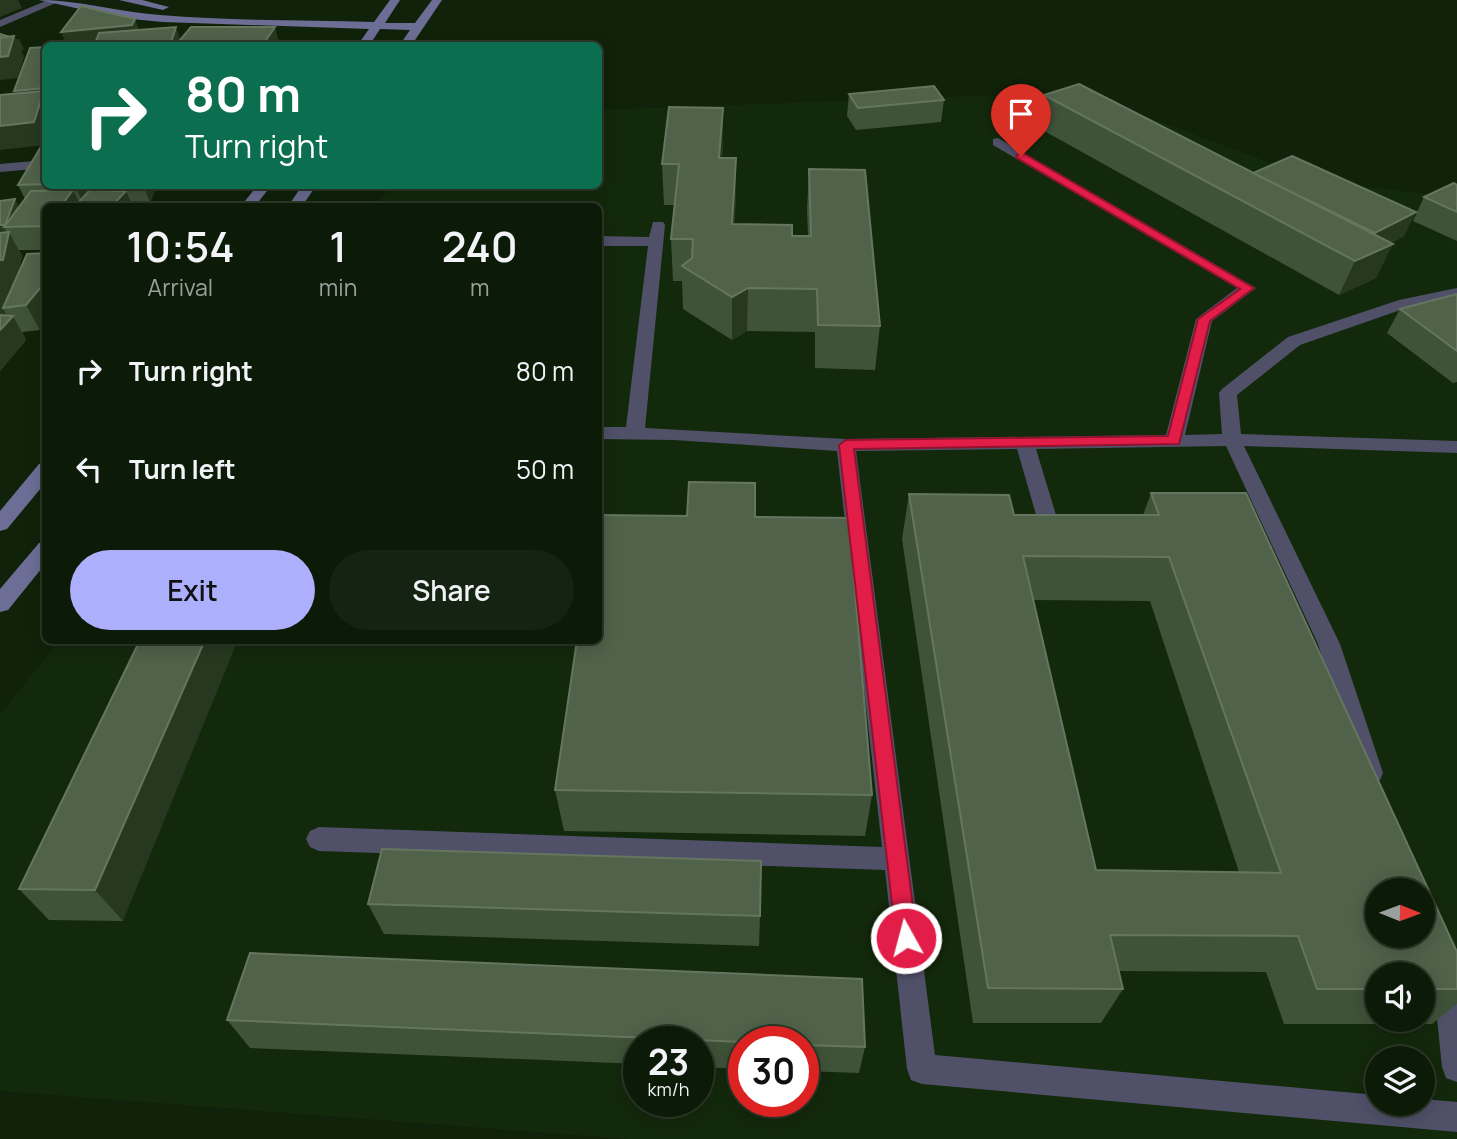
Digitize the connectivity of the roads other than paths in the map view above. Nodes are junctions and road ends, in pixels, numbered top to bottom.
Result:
1 (124, 0) edge
2 (395, 0) edge
3 (437, 0) edge
4 (48, 1) edge
5 (384, 14) junction
6 (427, 15) junction
7 (0, 24) edge
8 (377, 26) junction
9 (418, 27) junction
10 (366, 42) edge
11 (408, 42) edge
12 (998, 142) dead end
13 (42, 164) edge
14 (0, 169) edge
15 (262, 189) edge
16 (250, 203) edge
17 (602, 241) edge
18 (1457, 292) edge
19 (602, 433) edge
20 (635, 433) junction
21 (1233, 440) junction
22 (1174, 441) junction
23 (1025, 443) junction
24 (846, 445) junction
25 (1457, 447) edge
26 (42, 475) edge
27 (0, 524) edge
28 (1049, 525) edge
29 (42, 553) edge
30 (0, 604) edge
31 (1380, 800) edge
32 (319, 839) dead end
33 (897, 859) junction
34 (1429, 948) edge
35 (1457, 1067) edge
36 (1457, 1117) edge

1 - 5 main road
2 - 5 main road
3 - 6 main road
4 - 7 street
4 - 8 main road
5 - 6 main road
5 - 8 main road
6 - 9 main road
8 - 9 main road
8 - 10 main road
9 - 11 main road
12 - 22 street
13 - 14 street
15 - 16 main road
17 - 20 street
18 - 21 street
19 - 20 street
20 - 24 street
21 - 22 street
21 - 25 street
21 - 31 street
22 - 23 street
23 - 24 street
23 - 28 street
24 - 33 street
26 - 27 main road
29 - 30 main road
32 - 33 street
33 - 36 street
34 - 35 street

